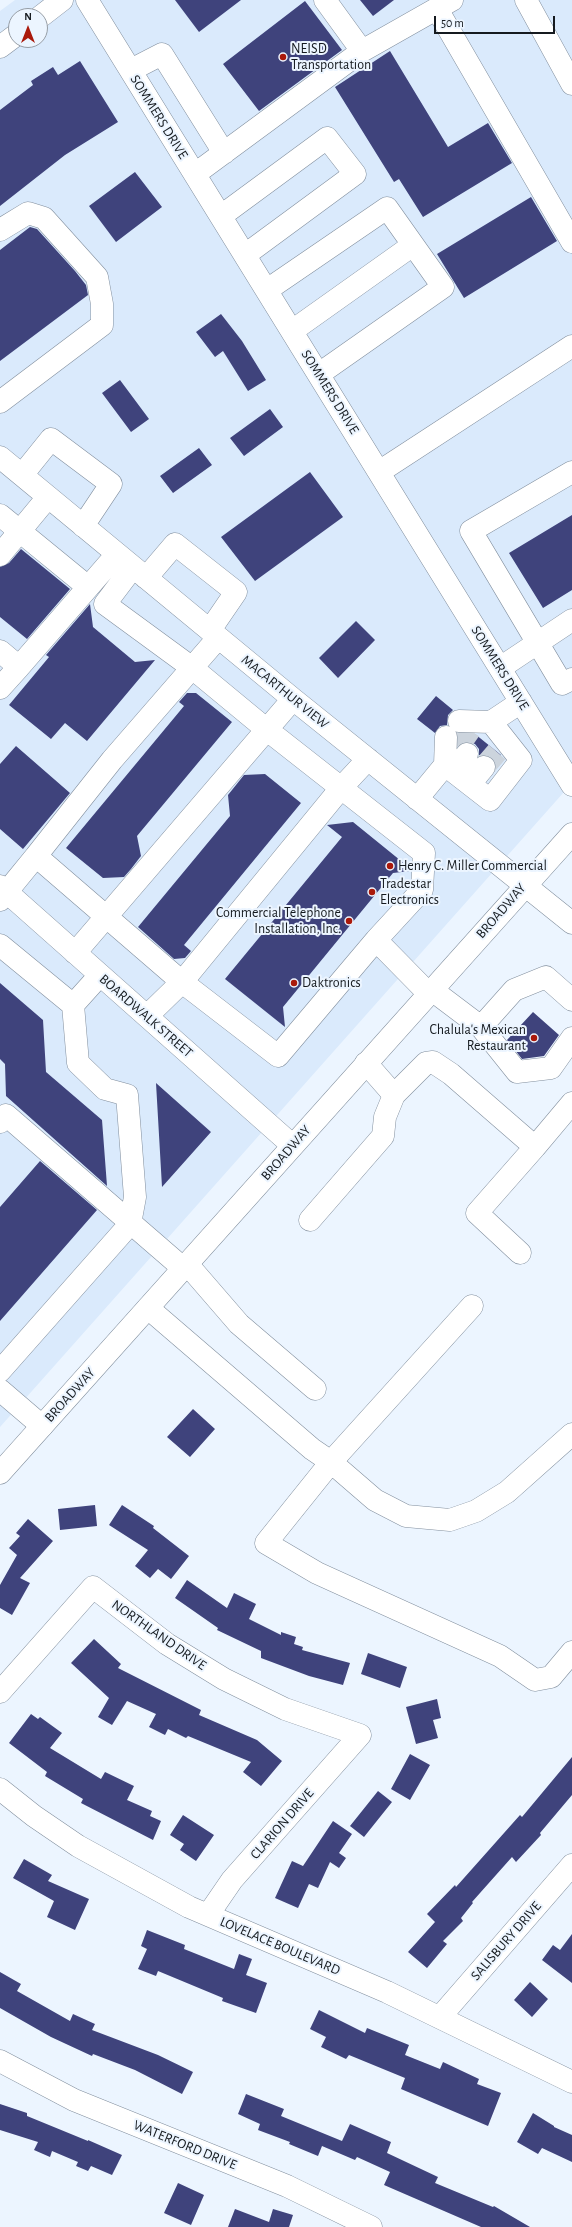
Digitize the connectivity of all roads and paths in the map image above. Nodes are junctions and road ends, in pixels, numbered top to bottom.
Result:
1 (62, 0) edge
2 (87, 0) edge
3 (325, 0) edge
4 (526, 0) edge
5 (444, 4) edge
6 (48, 10) edge
7 (362, 51) junction
8 (131, 70) junction
9 (572, 84) edge
10 (224, 153) junction
11 (195, 174) junction
12 (220, 216) junction
13 (0, 230) edge
14 (572, 242) edge
15 (413, 245) junction
16 (245, 255) junction
17 (267, 290) junction
18 (292, 331) junction
19 (572, 346) edge
20 (318, 374) junction
21 (0, 402) edge
22 (0, 457) edge
23 (379, 472) junction
24 (572, 472) edge
25 (22, 475) junction
26 (48, 497) junction
27 (0, 515) edge
28 (83, 526) junction
29 (20, 531) junction
30 (0, 555) edge
31 (132, 566) junction
32 (88, 587) junction
33 (572, 620) edge
34 (214, 634) junction
35 (537, 643) junction
36 (0, 651) edge
37 (19, 667) junction
38 (191, 667) junction
39 (500, 668) junction
40 (572, 678) edge
41 (0, 688) edge
42 (293, 699) junction
43 (521, 702) junction
44 (266, 729) junction
45 (478, 740) junction
46 (368, 759) junction
47 (457, 775) junction
48 (572, 785) edge
49 (341, 788) junction
50 (417, 799) junction
51 (571, 837) edge
52 (36, 856) junction
53 (525, 885) junction
54 (2, 893) edge
55 (105, 916) junction
56 (572, 923) edge
57 (376, 940) junction
58 (0, 945) edge
59 (75, 953) junction
60 (100, 975) junction
61 (182, 982) junction
62 (431, 992) junction
63 (572, 1000) edge
64 (73, 1005) junction
65 (147, 1016) junction
66 (481, 1027) junction
67 (572, 1038) edge
68 (366, 1063) junction
69 (394, 1095) junction
70 (572, 1103) edge
71 (2, 1115) edge
72 (292, 1145) junction
73 (536, 1148) junction
74 (310, 1220) dead end
75 (130, 1224) junction
76 (520, 1253) dead end
77 (186, 1267) junction
78 (472, 1306) dead end
79 (148, 1308) junction
80 (0, 1371) edge
81 (315, 1389) dead end
82 (0, 1390) edge
83 (42, 1426) junction
84 (572, 1434) edge
85 (331, 1462) junction
86 (0, 1473) edge
87 (572, 1652) edge
88 (0, 1692) edge
89 (360, 1735) joint
90 (0, 1789) edge
91 (572, 1865) edge
92 (208, 1915) junction
93 (440, 2017) junction
94 (0, 2060) edge
95 (572, 2082) edge
96 (371, 2227) edge

1 - 6 street
2 - 8 street, SOMMERS DRIVE
3 - 7 street
4 - 9 street
5 - 7 street
5 - 14 street
7 - 10 street
8 - 10 street
8 - 11 street, SOMMERS DRIVE
10 - 11 street
11 - 12 street, SOMMERS DRIVE
12 - 16 street, SOMMERS DRIVE
12 - 16 street
13 - 21 street
15 - 17 street
15 - 18 street
15 - 20 street
16 - 17 street, SOMMERS DRIVE
17 - 18 street, SOMMERS DRIVE
18 - 20 street, SOMMERS DRIVE
19 - 23 street
20 - 23 street, SOMMERS DRIVE
22 - 25 street, MACARTHUR VIEW
23 - 39 street, SOMMERS DRIVE
24 - 35 street
25 - 26 street, MACARTHUR VIEW
25 - 28 street
26 - 28 street, MACARTHUR VIEW
26 - 29 street
27 - 29 street
28 - 31 street, MACARTHUR VIEW
29 - 30 street
29 - 32 street
31 - 32 street
31 - 34 street, MACARTHUR VIEW
31 - 34 street
31 - 38 street
32 - 37 street
33 - 35 street
34 - 38 street
34 - 42 street, MACARTHUR VIEW
35 - 39 street
35 - 40 street
36 - 37 street
37 - 41 street
38 - 44 street
38 - 52 street
39 - 43 street, SOMMERS DRIVE
42 - 44 street
42 - 46 street, MACARTHUR VIEW
43 - 45 street
43 - 48 street, SOMMERS DRIVE
44 - 49 street
44 - 55 street
45 - 47 street
45 - 47 street
45 - 47 street
46 - 49 street
46 - 50 street, MACARTHUR VIEW
47 - 50 street
49 - 57 street
49 - 61 street
50 - 53 street, MACARTHUR VIEW
51 - 53 street, BROADWAY
52 - 54 street
52 - 55 street
53 - 56 street, MACARTHUR VIEW
53 - 62 street, BROADWAY
54 - 59 street, BOARDWALK STREET
55 - 59 street
55 - 61 street
57 - 61 street
57 - 62 street
58 - 64 street
59 - 60 street, BOARDWALK STREET
60 - 64 street
60 - 65 street, BOARDWALK STREET
61 - 65 street
62 - 66 street
62 - 68 street, BROADWAY
63 - 66 street
64 - 75 street
65 - 72 street, BOARDWALK STREET
66 - 67 street
68 - 69 street
68 - 72 street, BROADWAY
69 - 73 street
69 - 74 street
70 - 73 street
71 - 75 street
72 - 77 street, BROADWAY
73 - 76 street
75 - 77 street
75 - 80 street
77 - 79 street, BROADWAY
77 - 81 street
78 - 85 street
79 - 83 street, BROADWAY
79 - 85 street
82 - 83 street
83 - 86 street, BROADWAY
84 - 85 street
85 - 87 street
88 - 89 street, NORTHLAND DRIVE
89 - 92 street, CLARION DRIVE
90 - 92 street, LOVELACE BOULEVARD
91 - 93 street, SALISBURY DRIVE
92 - 93 street, LOVELACE BOULEVARD
93 - 95 street, LOVELACE BOULEVARD
94 - 96 street, WATERFORD DRIVE

